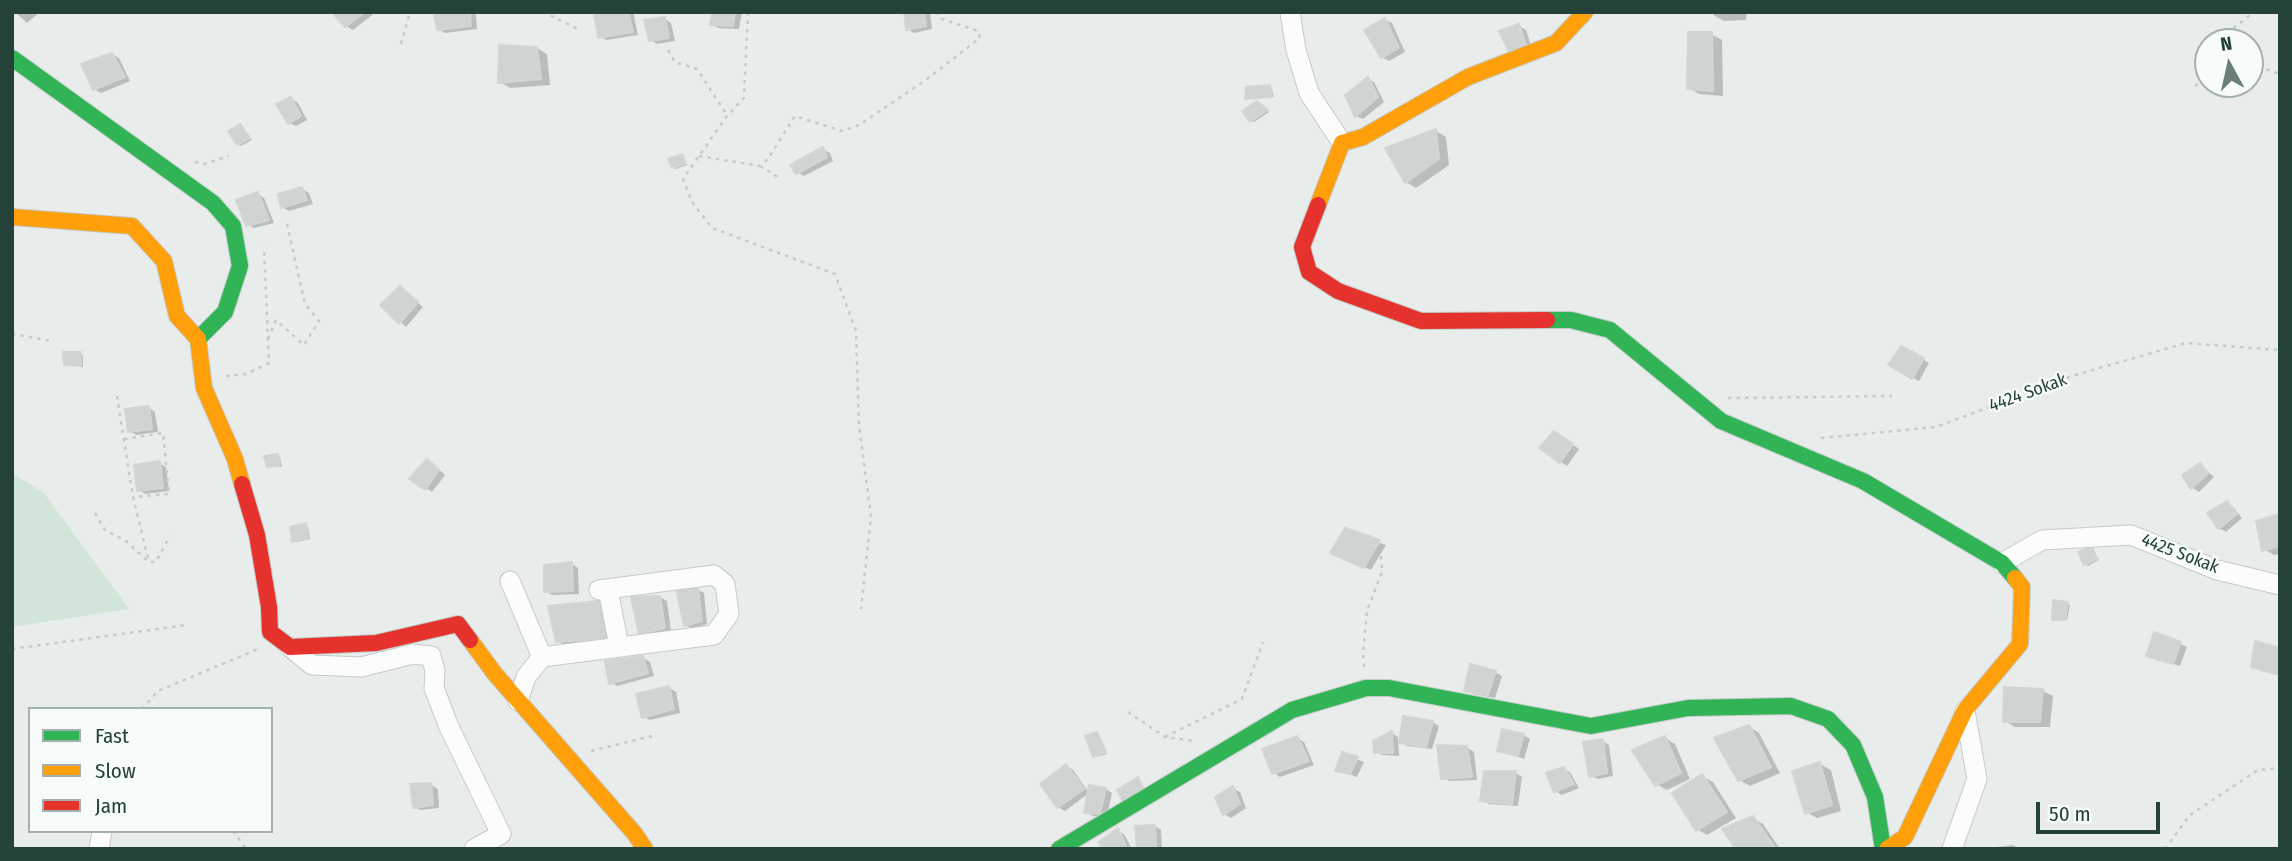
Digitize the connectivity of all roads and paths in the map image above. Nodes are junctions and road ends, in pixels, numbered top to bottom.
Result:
1 (410, 12) edge
2 (543, 12) edge
3 (748, 12) edge
4 (937, 12) edge
5 (1290, 12) edge
6 (1585, 12) edge
7 (2254, 12) edge
8 (2233, 28) edge
9 (580, 30) dead end
10 (401, 44) dead end
11 (668, 50) dead end
12 (12, 58) edge
13 (727, 116) junction
14 (1342, 144) junction
15 (699, 156) junction
16 (760, 166) junction
17 (778, 177) dead end
18 (12, 217) edge
19 (286, 220) dead end
20 (264, 247) dead end
21 (12, 334) edge
22 (198, 339) junction
23 (268, 339) junction
24 (52, 341) dead end
25 (2280, 350) edge
26 (203, 379) junction
27 (117, 396) dead end
28 (1892, 396) dead end
29 (1694, 399) junction
30 (124, 439) junction
31 (1814, 439) dead end
32 (133, 497) junction
33 (95, 513) dead end
34 (170, 536) dead end
35 (1381, 555) dead end
36 (149, 562) junction
37 (2001, 564) junction
38 (510, 581) dead end
39 (2280, 585) edge
40 (860, 609) dead end
41 (186, 625) dead end
42 (1263, 642) dead end
43 (285, 643) junction
44 (619, 647) junction
45 (12, 649) edge
46 (542, 657) junction
47 (1366, 688) junction
48 (519, 701) junction
49 (144, 707) edge
50 (1965, 710) junction
51 (1128, 712) dead end
52 (652, 736) dead end
53 (1166, 737) junction
54 (1228, 747) junction
55 (567, 757) junction
56 (2280, 768) edge
57 (234, 833) edge
58 (246, 849) edge
59 (474, 849) edge
60 (645, 849) edge
61 (1059, 849) edge
62 (1885, 849) edge
63 (1952, 849) edge
64 (2165, 849) edge

1 - 10 path
2 - 9 path
3 - 13 path
4 - 16 path
5 - 14 street
6 - 14 street
7 - 8 path
11 - 13 path
12 - 22 street
13 - 15 path
14 - 29 street
15 - 16 path
15 - 40 path
16 - 17 path
18 - 22 street
19 - 23 path
20 - 23 path
21 - 24 path
22 - 26 street
23 - 26 path
25 - 31 path, 4424 Sokak
26 - 43 street
27 - 30 path
28 - 29 path
29 - 37 street
30 - 32 path
30 - 32 path
32 - 36 path
33 - 36 path
34 - 36 path
35 - 47 path
37 - 39 street, 4425 Sokak
37 - 50 street
38 - 46 street
41 - 45 path
42 - 53 path
43 - 48 street
43 - 49 path
43 - 59 street
44 - 44 street
44 - 46 street
46 - 48 street
47 - 54 street
47 - 62 street
48 - 55 street
50 - 62 street
50 - 63 street
51 - 53 path
52 - 55 path
53 - 54 path
54 - 61 street
55 - 60 street
56 - 64 path
57 - 58 path

